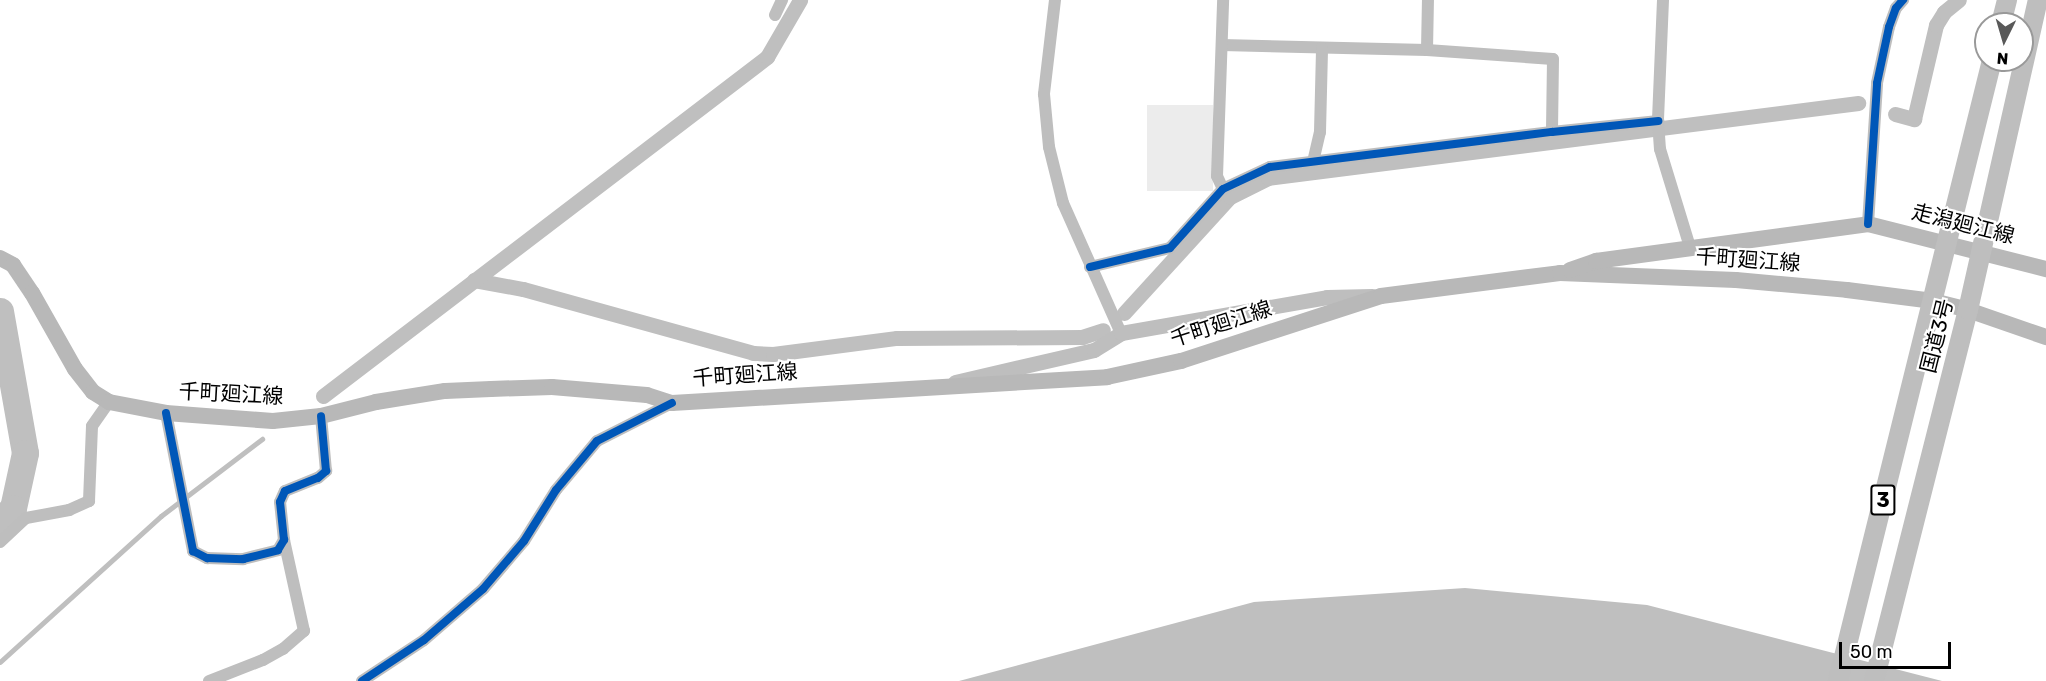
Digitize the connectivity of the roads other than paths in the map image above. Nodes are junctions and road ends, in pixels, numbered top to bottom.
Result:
1 (782, 0) edge
2 (1055, 0) edge
3 (1223, 0) edge
4 (1428, 0) edge
5 (1663, 0) edge
6 (1903, 0) edge
7 (2038, 0) edge
8 (775, 15) dead end
9 (1222, 45) junction
10 (1322, 48) junction
11 (1426, 50) junction
12 (1989, 72) edge
13 (1658, 121) junction
14 (1552, 132) junction
15 (1313, 162) junction
16 (1223, 189) junction
17 (1868, 224) junction
18 (1690, 247) junction
19 (0, 258) edge
20 (1090, 267) junction
21 (2046, 269) edge
22 (1560, 273) junction
23 (1381, 296) junction
24 (1931, 310) junction
25 (1968, 310) junction
26 (1121, 333) junction
27 (2046, 337) edge
28 (939, 387) junction
29 (109, 402) junction
30 (672, 403) junction
31 (166, 413) junction
32 (321, 416) junction
33 (284, 540) junction
34 (0, 542) edge
35 (209, 681) edge
36 (362, 681) edge
37 (1838, 681) edge
38 (1874, 681) edge

1 - 8 street
2 - 20 street
3 - 9 street
4 - 11 street
5 - 13 street
6 - 17 street
7 - 25 highway, 国道3号 / 3
9 - 10 street
9 - 16 street
10 - 11 street
10 - 15 street
11 - 14 street
12 - 24 highway, 国道3号 / 3
13 - 14 street
13 - 18 street
14 - 15 street
15 - 16 street
16 - 20 street
17 - 18 main road, 千町廻江線
17 - 21 main road, 走潟廻江線
18 - 22 main road, 千町廻江線
19 - 29 main road, 千町廻江線
20 - 26 street
22 - 23 main road, 千町廻江線
22 - 24 main road, 千町廻江線
23 - 26 street
23 - 28 main road, 千町廻江線
24 - 25 main road
24 - 37 highway, 国道3号 / 3
25 - 27 main road
25 - 38 highway, 国道3号 / 3
26 - 28 street
28 - 30 main road, 千町廻江線
29 - 31 main road, 千町廻江線
29 - 34 street
30 - 32 main road, 千町廻江線
30 - 36 street
31 - 32 main road, 千町廻江線
31 - 33 street
32 - 33 street
33 - 35 street

